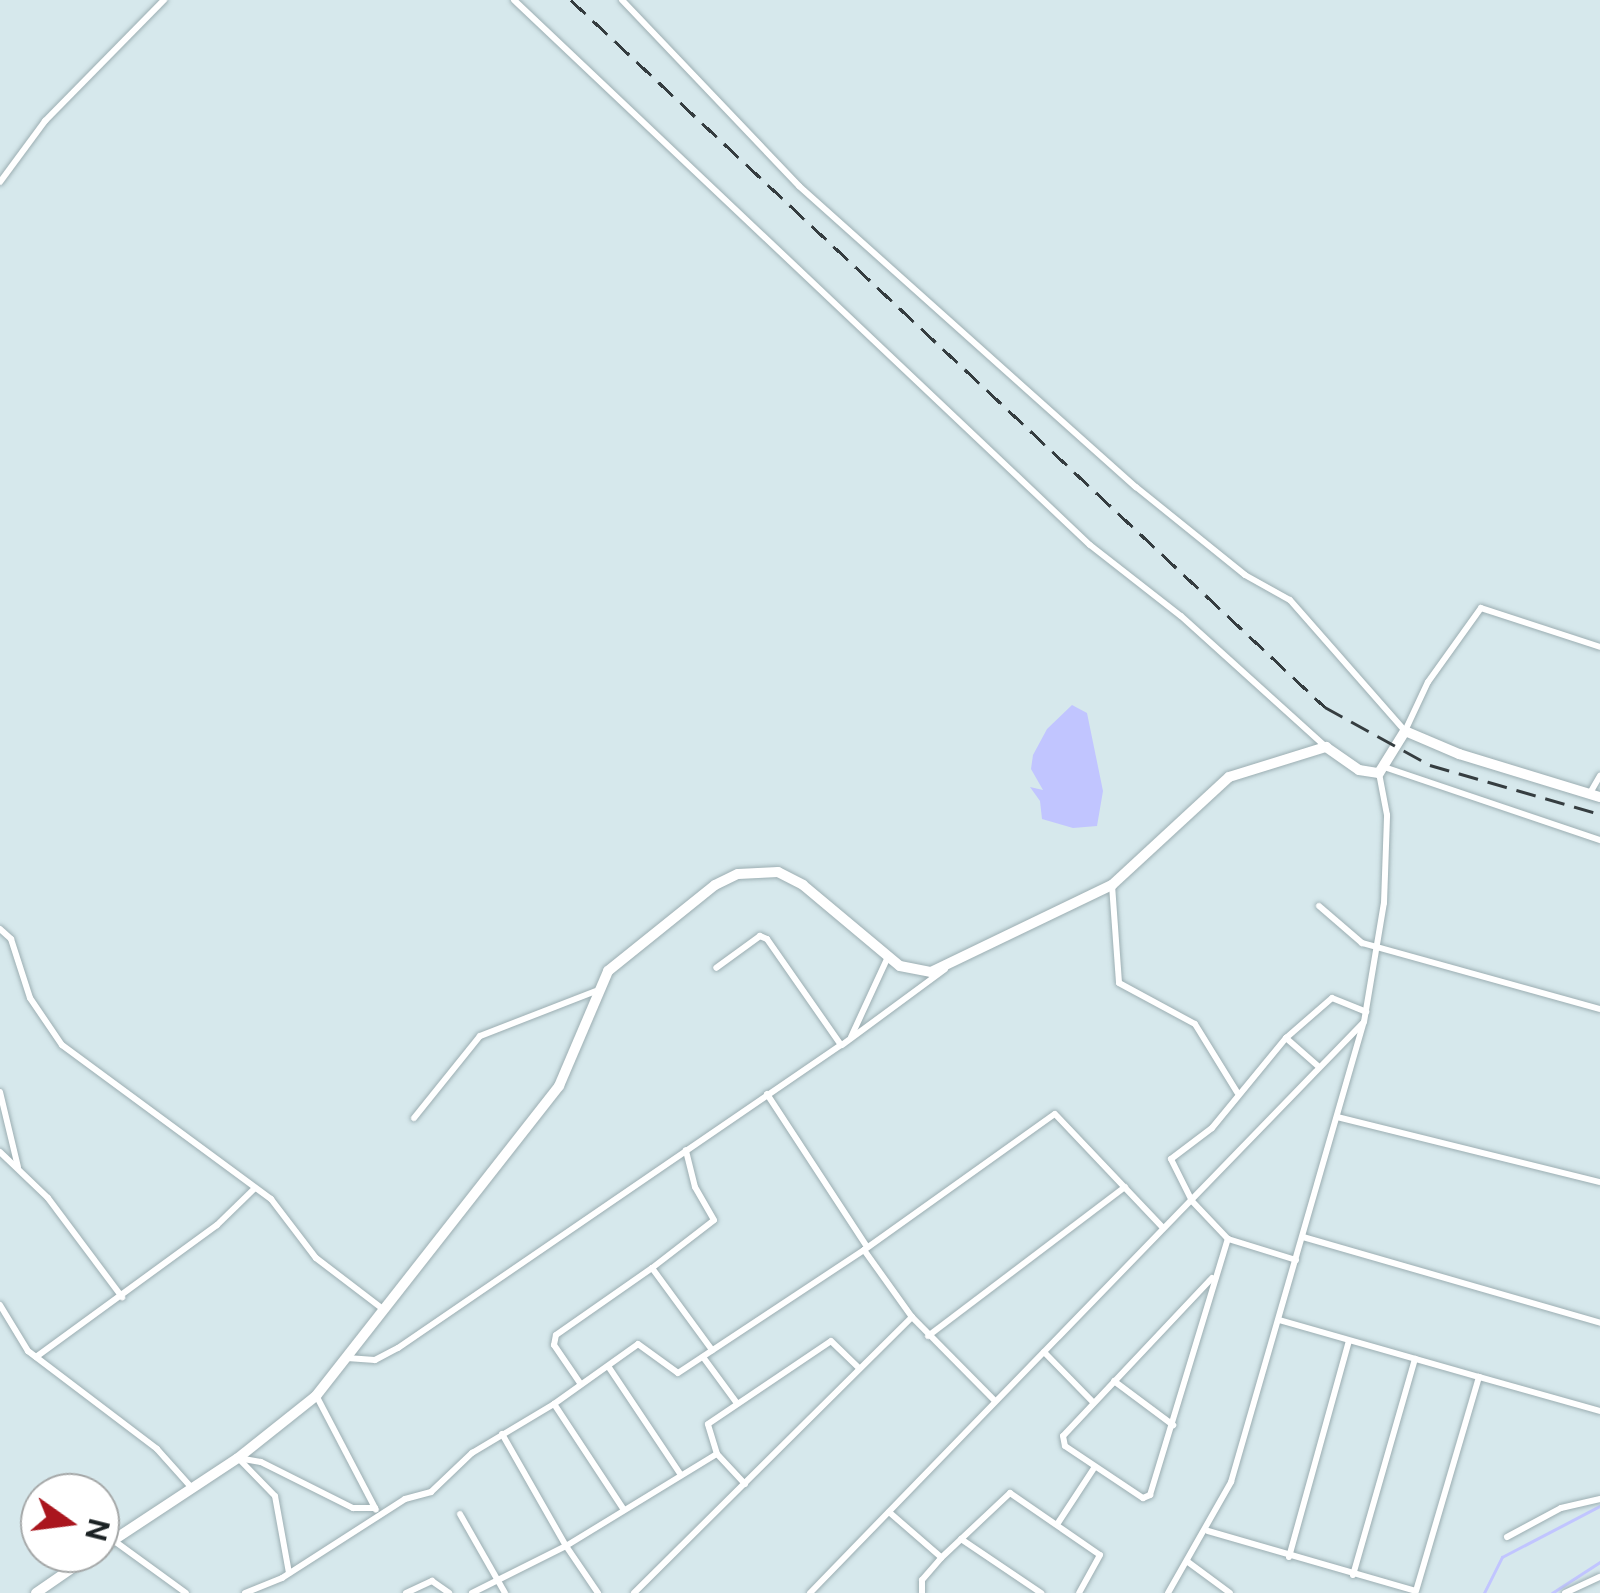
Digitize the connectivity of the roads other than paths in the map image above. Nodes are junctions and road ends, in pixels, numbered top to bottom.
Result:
1 (164, 0) edge
2 (514, 0) edge
3 (622, 0) edge
4 (0, 182) edge
5 (1600, 647) edge
6 (1405, 730) junction
7 (1326, 747) junction
8 (1383, 771) junction
9 (1600, 776) edge
10 (1595, 795) edge
11 (1600, 840) edge
12 (1112, 885) junction
13 (1319, 906) dead end
14 (0, 929) edge
15 (1380, 947) junction
16 (888, 957) junction
17 (716, 968) dead end
18 (946, 969) junction
19 (596, 991) junction
20 (1600, 1009) edge
21 (1366, 1012) junction
22 (1364, 1022) junction
23 (850, 1038) junction
24 (1286, 1038) junction
25 (842, 1045) junction
26 (1320, 1067) junction
27 (0, 1092) edge
28 (1238, 1092) junction
29 (768, 1094) junction
30 (1337, 1117) junction
31 (414, 1118) dead end
32 (686, 1150) junction
33 (0, 1152) edge
34 (18, 1168) junction
35 (1600, 1182) edge
36 (1126, 1188) junction
37 (254, 1189) junction
38 (1192, 1201) junction
39 (1163, 1228) junction
40 (1303, 1237) junction
41 (1228, 1239) junction
42 (866, 1248) junction
43 (1296, 1260) junction
44 (652, 1268) junction
45 (1212, 1278) junction
46 (122, 1297) junction
47 (0, 1305) edge
48 (384, 1310) junction
49 (912, 1318) junction
50 (1280, 1320) junction
51 (1600, 1322) edge
52 (928, 1336) junction
53 (1349, 1341) junction
54 (712, 1350) junction
55 (1044, 1352) junction
56 (36, 1357) junction
57 (703, 1357) junction
58 (348, 1358) junction
59 (1416, 1359) junction
60 (608, 1366) junction
61 (859, 1368) junction
62 (1479, 1377) junction
63 (1114, 1381) junction
64 (580, 1383) junction
65 (316, 1396) junction
66 (994, 1400) junction
67 (1092, 1401) junction
68 (736, 1402) junction
69 (554, 1404) junction
70 (1600, 1410) edge
71 (1173, 1425) junction
72 (502, 1434) junction
73 (717, 1454) junction
74 (238, 1458) junction
75 (1094, 1468) junction
76 (681, 1475) junction
77 (746, 1484) junction
78 (191, 1487) junction
79 (1600, 1499) edge
80 (624, 1510) junction
81 (378, 1512) junction
82 (889, 1512) junction
83 (460, 1514) dead end
84 (1058, 1523) junction
85 (1208, 1531) junction
86 (120, 1535) edge
87 (1507, 1537) dead end
88 (962, 1539) junction
89 (120, 1545) edge
90 (566, 1546) junction
91 (1289, 1557) junction
92 (941, 1558) junction
93 (1188, 1562) junction
94 (65, 1573) edge
95 (289, 1574) junction
96 (1353, 1575) junction
97 (1600, 1577) edge
98 (496, 1580) junction
99 (1416, 1592) edge
100 (36, 1593) edge
101 (186, 1593) edge
102 (245, 1593) edge
103 (406, 1593) edge
104 (448, 1593) edge
105 (472, 1593) edge
106 (505, 1593) edge
107 (598, 1593) edge
108 (634, 1593) edge
109 (810, 1593) edge
110 (922, 1593) edge
111 (1041, 1593) edge
112 (1079, 1593) edge
113 (1168, 1593) edge
114 (1230, 1593) edge
115 (1566, 1593) edge

1 - 4 street
2 - 7 street
3 - 6 street
5 - 6 street
6 - 8 street
6 - 10 street
7 - 8 street
7 - 12 street
8 - 11 street
8 - 15 street
9 - 10 street
12 - 18 street
12 - 28 street
13 - 15 street
14 - 37 street
15 - 20 street
15 - 21 street
16 - 18 street
16 - 19 street
16 - 23 street
17 - 25 street
18 - 23 street
19 - 31 street
19 - 48 street
21 - 22 street
21 - 24 street
22 - 26 street
22 - 30 street
23 - 25 street
24 - 26 street
24 - 28 street
25 - 29 street
26 - 38 street
27 - 34 street
28 - 38 street
29 - 32 street
29 - 42 street
30 - 35 street
30 - 40 street
32 - 44 street
32 - 58 street
33 - 34 street
34 - 46 street
36 - 39 street
36 - 42 street
36 - 52 street
37 - 46 street
37 - 48 street
38 - 39 street
38 - 41 street
39 - 55 street
40 - 43 street
40 - 51 street
41 - 43 street
41 - 45 street
42 - 49 street
42 - 54 street
43 - 50 street
44 - 54 street
44 - 64 street
45 - 63 street
45 - 71 street
46 - 56 street
47 - 56 street
48 - 58 street
49 - 52 street
49 - 61 street
50 - 53 street
50 - 85 street
52 - 66 street
53 - 59 street
53 - 91 street
54 - 57 street
55 - 66 street
55 - 67 street
56 - 78 street
57 - 60 street
57 - 68 street
58 - 65 street
59 - 62 street
59 - 96 street
60 - 64 street
60 - 76 street
61 - 68 street
61 - 77 street
62 - 70 street
62 - 99 street
63 - 67 street
63 - 71 street
64 - 69 street
65 - 74 street
65 - 81 street
66 - 82 street
67 - 75 street
68 - 73 street
69 - 72 street
69 - 80 street
71 - 75 street
72 - 81 street
72 - 90 street
73 - 76 street
73 - 77 street
74 - 78 street
74 - 81 street
74 - 95 street
75 - 84 street
76 - 80 street
77 - 108 street
78 - 86 street
79 - 87 street
80 - 90 street
81 - 95 street
82 - 92 street
82 - 109 street
83 - 98 street
84 - 88 street
84 - 112 street
85 - 91 street
85 - 93 street
88 - 92 street
88 - 111 street
89 - 101 street
90 - 98 street
90 - 107 street
91 - 96 street
92 - 110 street
93 - 113 street
93 - 114 street
94 - 100 street
95 - 102 street
96 - 99 street
97 - 115 street
98 - 105 street
98 - 106 street
103 - 104 street

